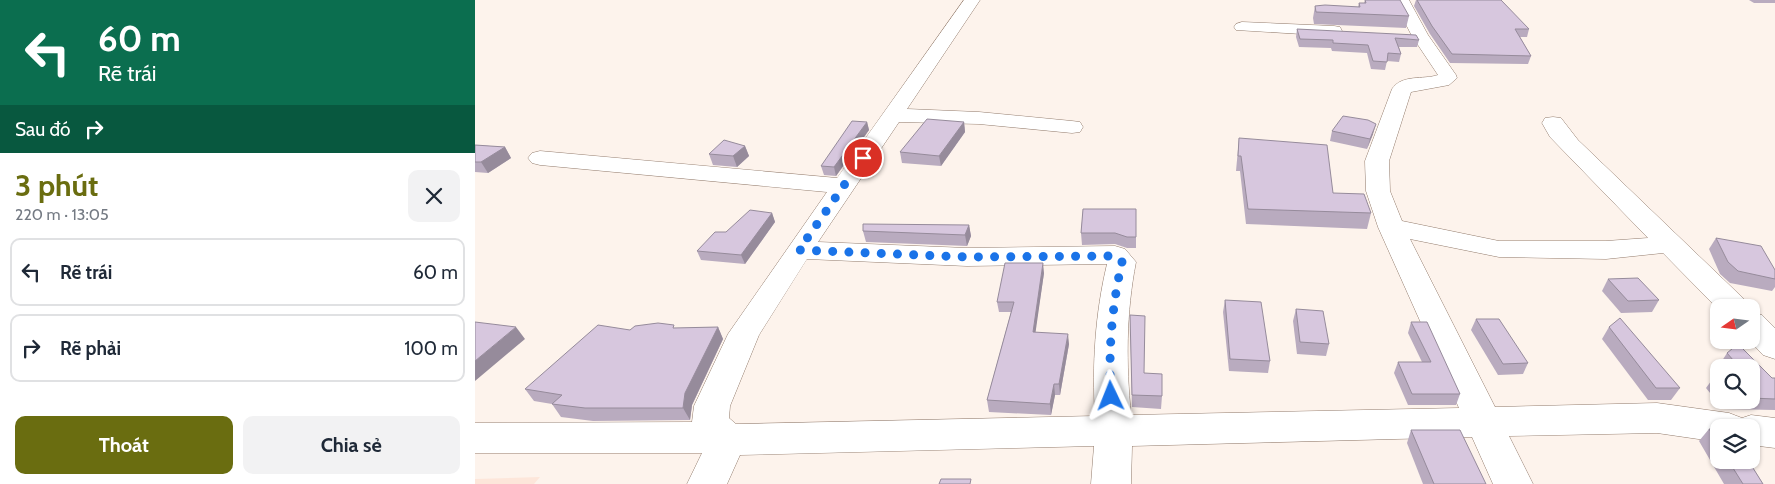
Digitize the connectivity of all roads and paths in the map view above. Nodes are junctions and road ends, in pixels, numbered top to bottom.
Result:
1 (972, 0) edge
2 (1401, 0) edge
3 (1242, 27) dead end
4 (1351, 32) edge
5 (892, 115) junction
6 (1553, 123) dead end
7 (1072, 127) dead end
8 (540, 158) dead end
9 (844, 186) junction
10 (1391, 228) junction
11 (1672, 244) junction
12 (799, 250) junction
13 (1726, 299) edge
14 (1760, 332) edge
15 (1775, 347) edge
16 (1485, 422) junction
17 (1710, 425) edge
18 (1114, 430) junction
19 (1760, 431) edge
20 (1775, 433) edge
21 (475, 438) edge
22 (728, 440) junction
23 (707, 484) edge
24 (1111, 484) edge
25 (1513, 484) edge

1 - 5 street
2 - 10 street
3 - 4 street
5 - 7 street
5 - 9 street
6 - 11 street
8 - 9 street
9 - 12 street
10 - 11 street
10 - 16 street
11 - 13 street
12 - 18 street
12 - 22 street
14 - 15 street
16 - 17 street
16 - 18 street
16 - 25 street
18 - 22 street
18 - 24 street
19 - 20 street
21 - 22 street
22 - 23 street

